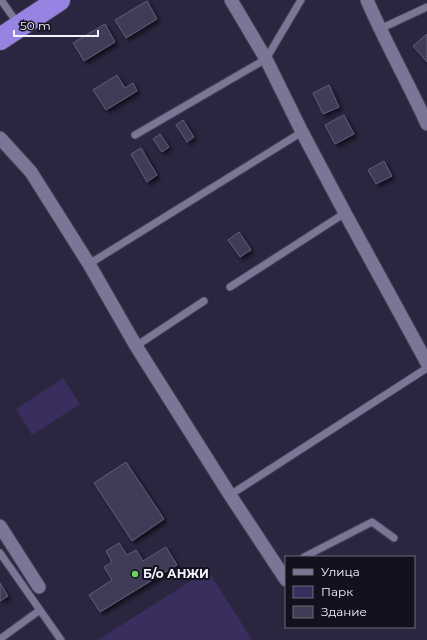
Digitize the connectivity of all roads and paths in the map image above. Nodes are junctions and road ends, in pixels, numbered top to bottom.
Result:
1 (1, 0) edge
2 (59, 0) edge
3 (231, 0) edge
4 (301, 0) edge
5 (367, 0) edge
6 (427, 7) edge
7 (19, 27) junction
8 (380, 29) junction
9 (0, 39) edge
10 (266, 58) junction
11 (427, 124) edge
12 (302, 132) junction
13 (135, 135) dead end
14 (0, 138) edge
15 (345, 213) junction
16 (88, 264) junction
17 (230, 287) dead end
18 (204, 301) dead end
19 (136, 346) junction
20 (427, 363) edge
21 (427, 368) edge
22 (230, 495) junction
23 (0, 526) edge
24 (394, 538) dead end
25 (0, 553) edge
26 (306, 556) edge
27 (284, 572) edge
28 (39, 587) dead end
29 (40, 610) junction
30 (0, 639) edge
31 (61, 640) edge

1 - 7 lane
2 - 7 highway
3 - 10 street
4 - 10 lane
5 - 8 street
6 - 8 lane
7 - 9 highway
8 - 11 street
10 - 12 street
10 - 13 lane
12 - 15 street
12 - 16 lane
14 - 16 street
15 - 17 lane
15 - 20 street
16 - 19 street
18 - 19 lane
19 - 22 street
21 - 22 lane
22 - 27 street
23 - 28 street
24 - 26 lane
25 - 29 lane
29 - 30 lane
29 - 31 lane

